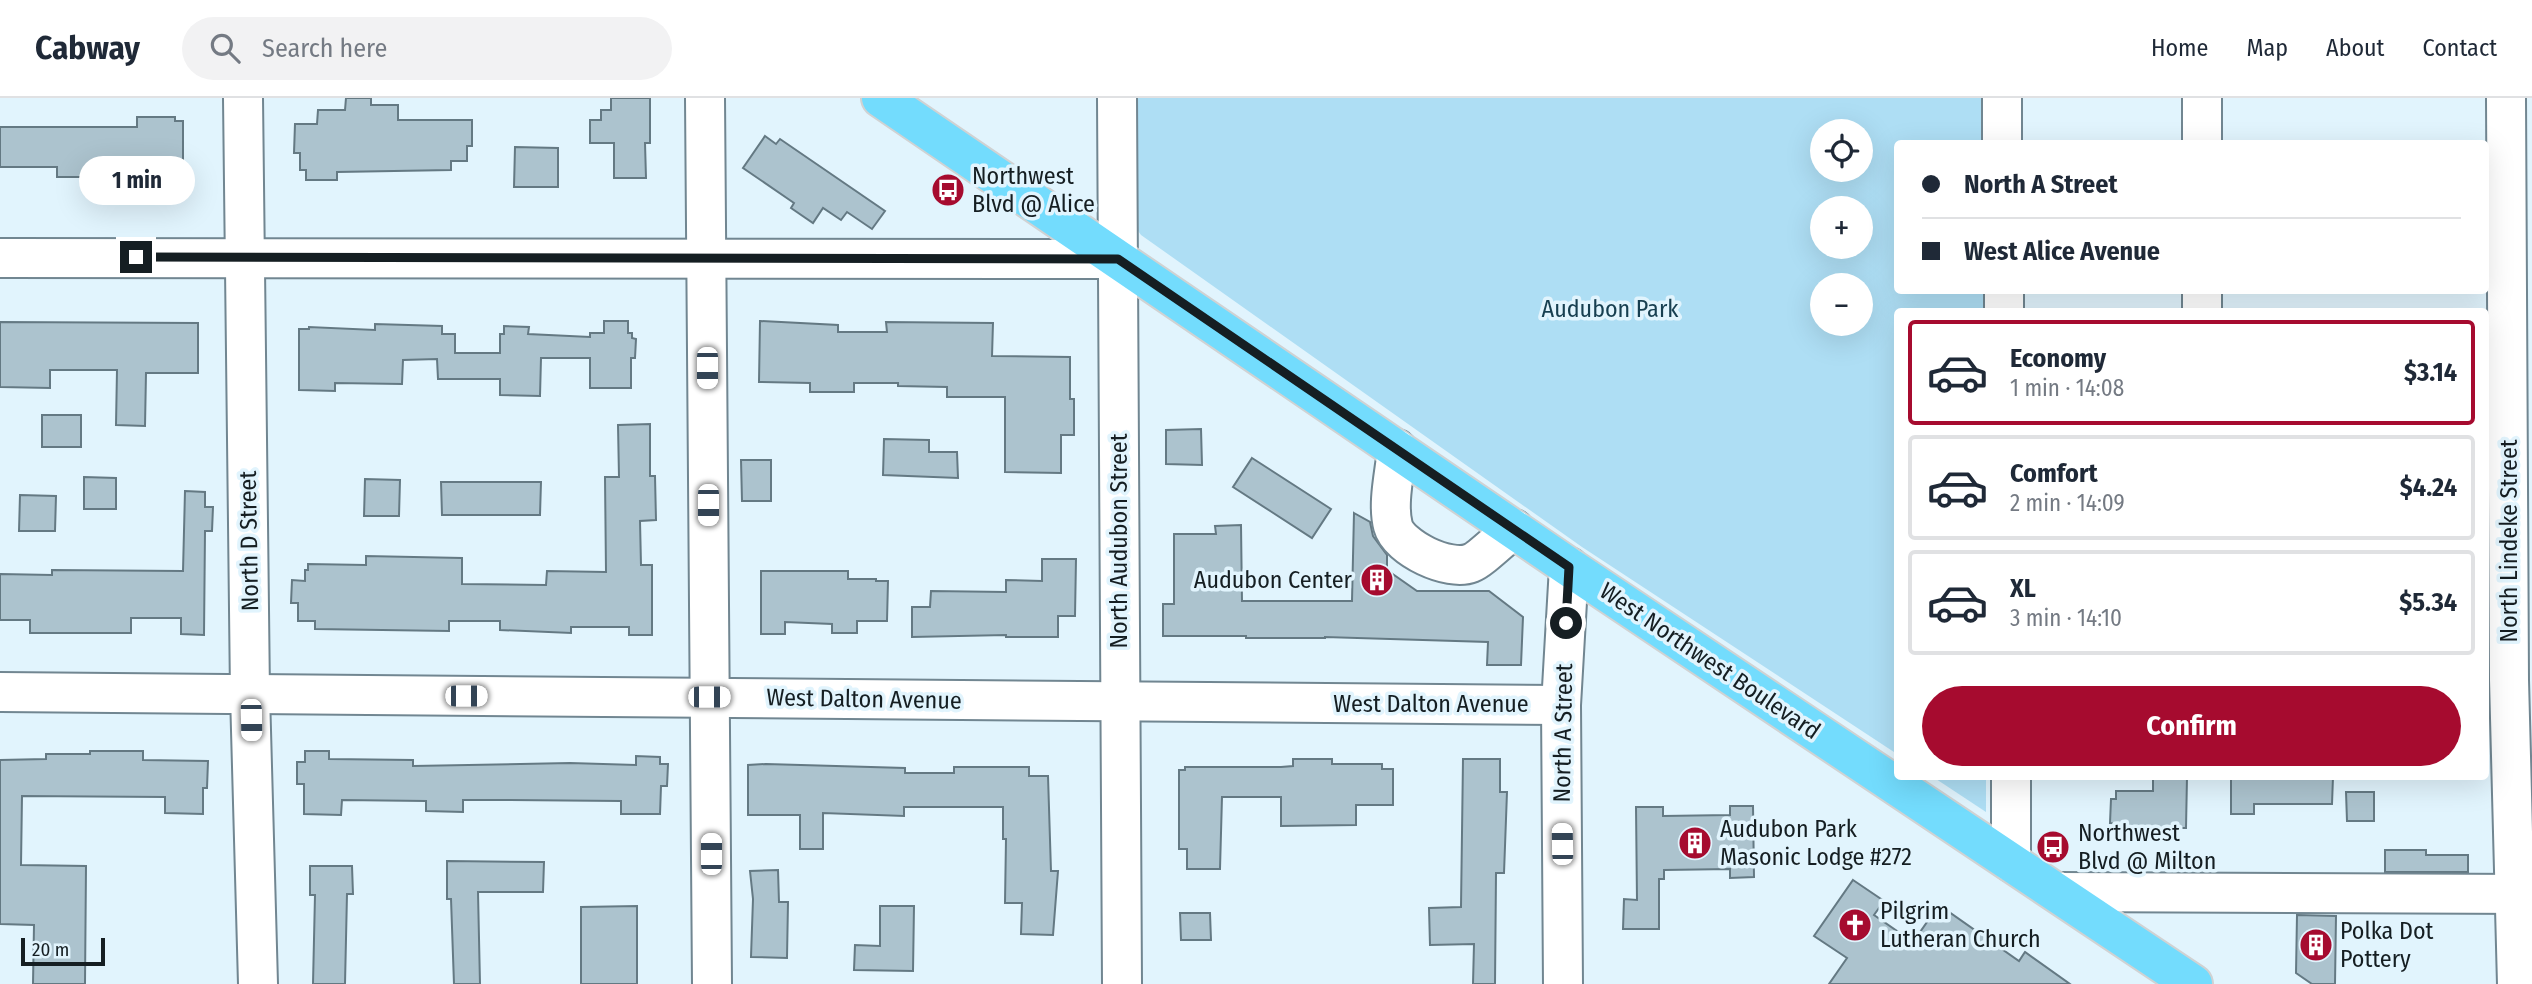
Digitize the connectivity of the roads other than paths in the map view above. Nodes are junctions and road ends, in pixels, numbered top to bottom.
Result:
1 (243, 98) edge
2 (705, 98) edge
3 (881, 98) edge
4 (1117, 98) edge
5 (2002, 98) edge
6 (2202, 98) edge
7 (2506, 98) edge
8 (2002, 140) edge
9 (2202, 140) edge
10 (2508, 253) edge
11 (246, 257) junction
12 (0, 258) edge
13 (707, 259) junction
14 (1118, 259) junction
15 (1397, 449) junction
16 (2509, 471) edge
17 (1514, 529) junction
18 (1569, 567) junction
19 (2509, 680) edge
20 (0, 692) edge
21 (250, 694) junction
22 (709, 697) junction
23 (1119, 701) junction
24 (1561, 705) junction
25 (2011, 780) edge
26 (2011, 862) junction
27 (2058, 892) junction
28 (2524, 894) edge
29 (257, 984) edge
30 (712, 984) edge
31 (1122, 984) edge
32 (1563, 984) edge
33 (2193, 984) edge
34 (2517, 984) edge

1 - 11 street, North D Street
2 - 13 street
3 - 14 main road, West Northwest Boulevard
4 - 14 street, North Audubon Street
5 - 8 street
6 - 9 street
7 - 10 street, North Lindeke Street
10 - 16 street, North Lindeke Street
11 - 12 street
11 - 13 street
11 - 21 street, North D Street
13 - 14 street
13 - 22 street
14 - 15 main road, West Northwest Boulevard
14 - 23 street, North Audubon Street
15 - 17 main road, West Northwest Boulevard
15 - 17 street
16 - 19 street, North Lindeke Street
17 - 18 main road, West Northwest Boulevard
18 - 24 street, North A Street
18 - 26 main road, West Northwest Boulevard
19 - 28 street, North Lindeke Street
20 - 21 street, West Dalton Avenue
21 - 22 street, West Dalton Avenue
21 - 29 street, North D Street
22 - 23 street, West Dalton Avenue
22 - 30 street
23 - 24 street, West Dalton Avenue
23 - 31 street, North Audubon Street
24 - 32 street, North A Street
25 - 26 street
26 - 27 main road, West Northwest Boulevard
27 - 28 street
27 - 33 main road, West Northwest Boulevard
28 - 34 street, North Lindeke Street

